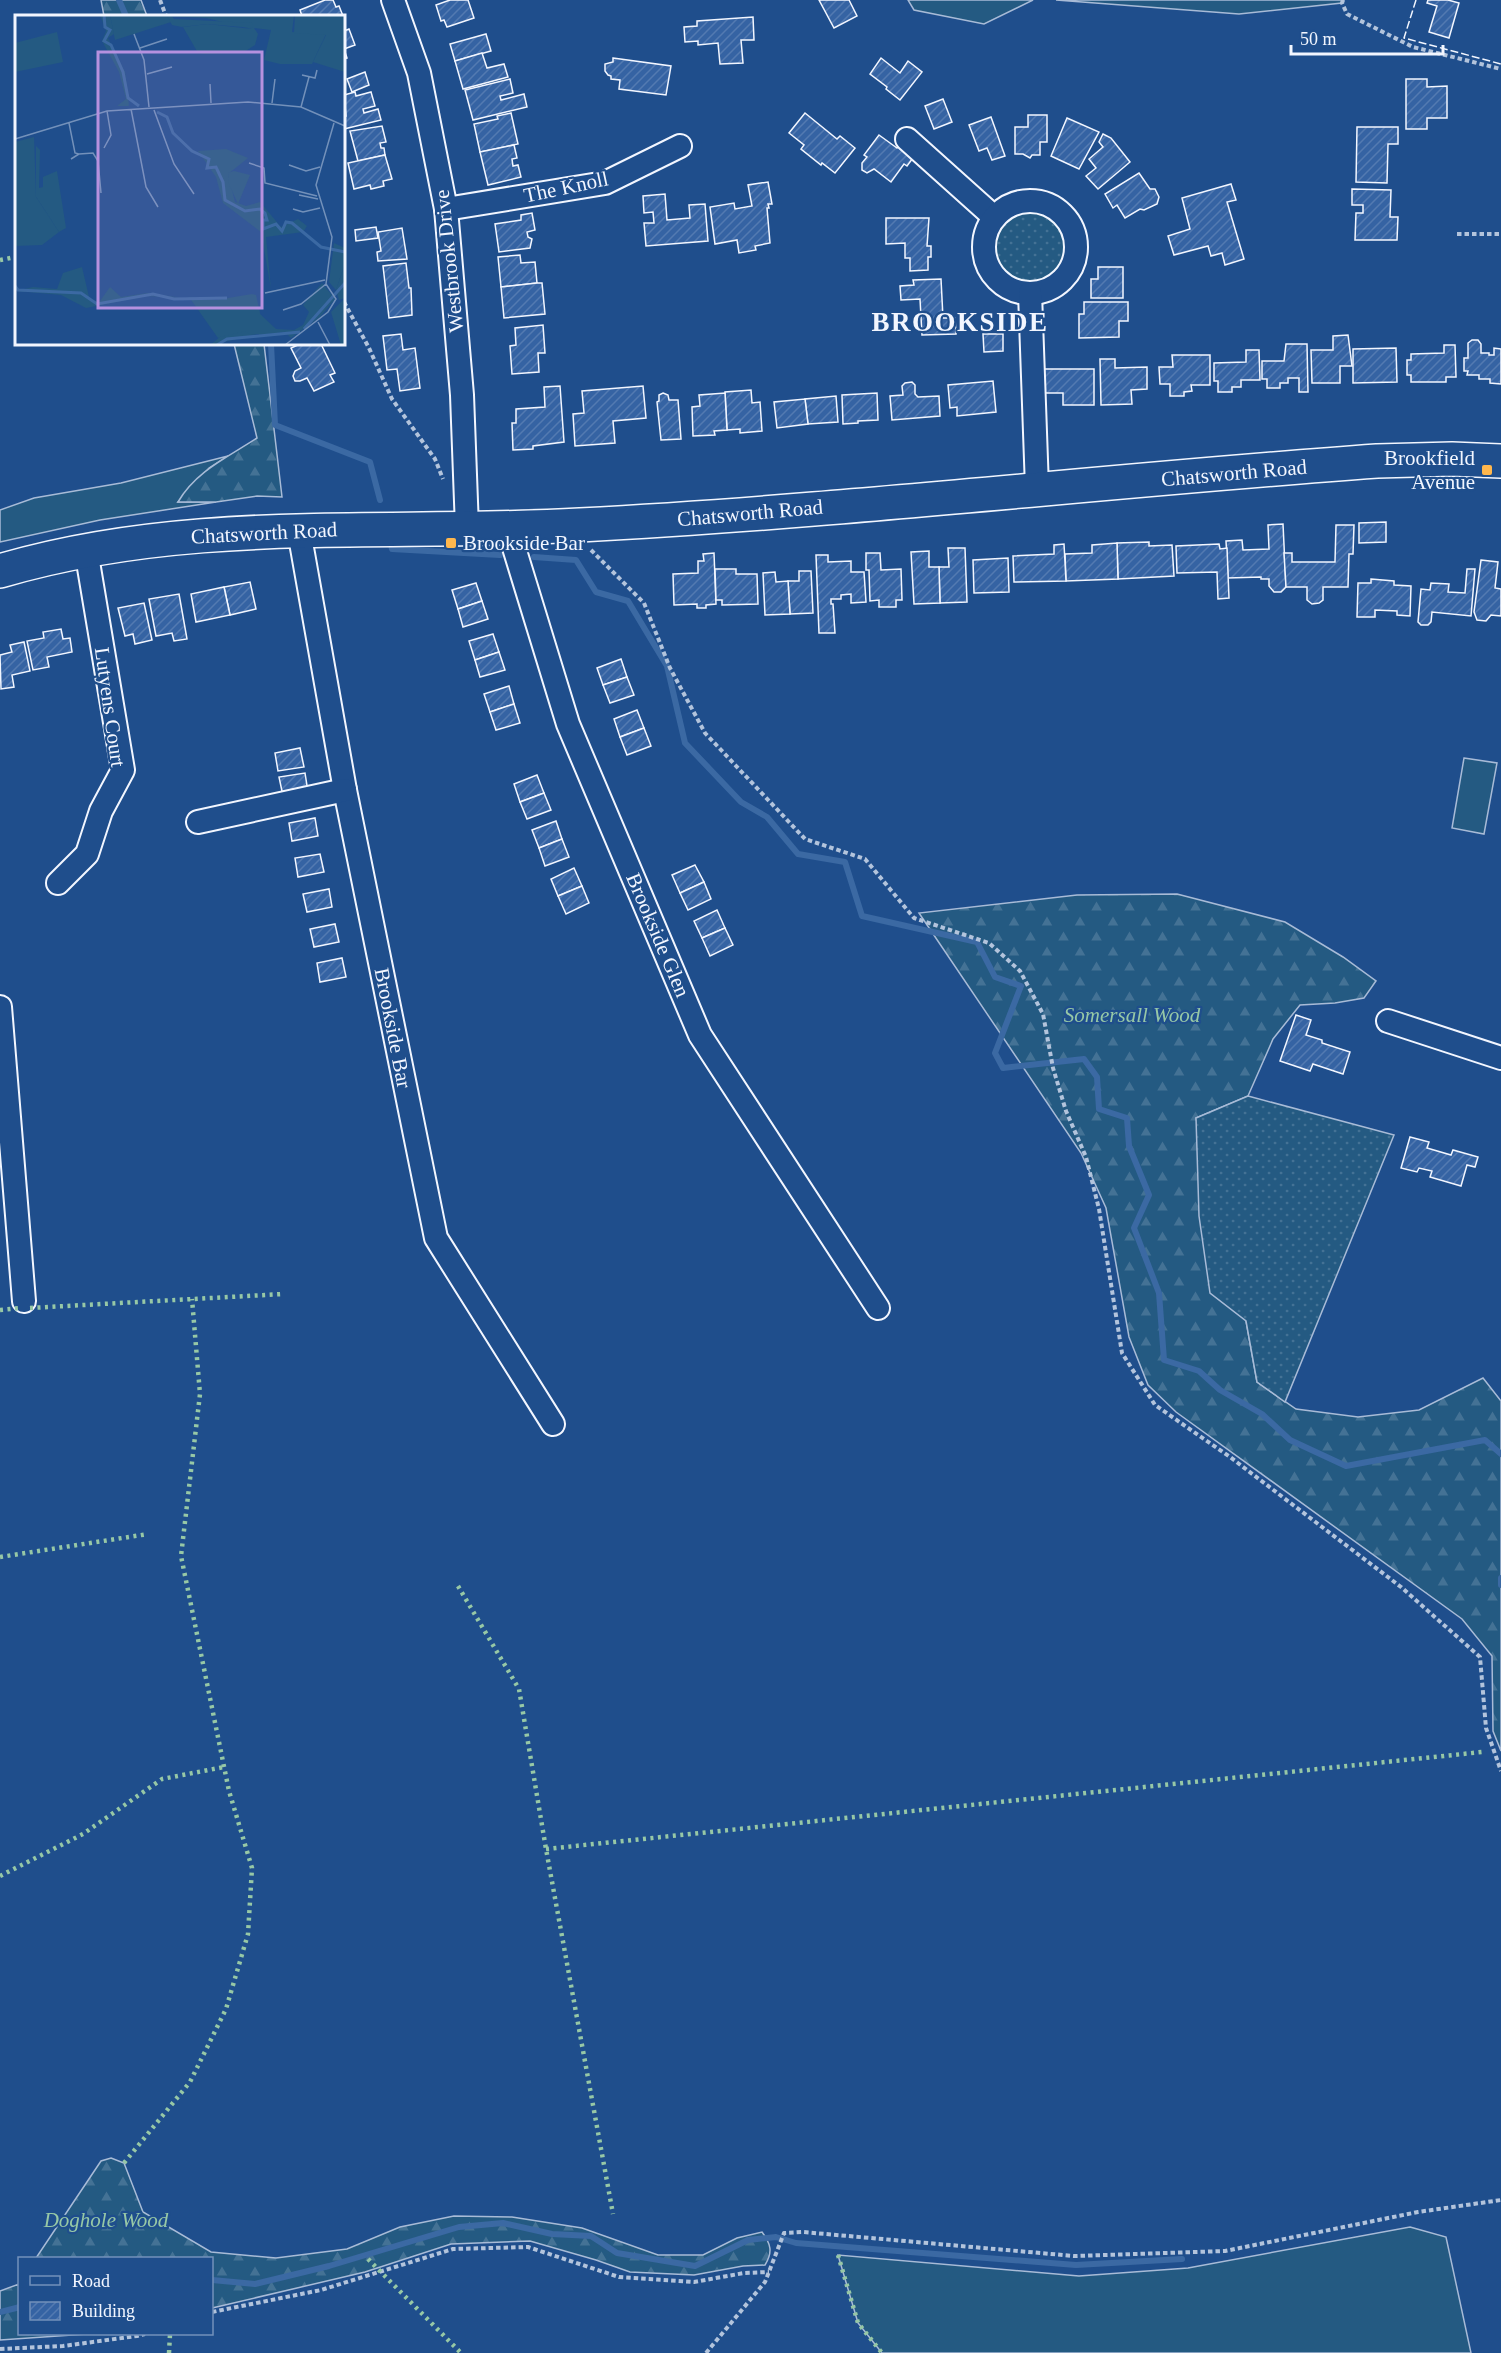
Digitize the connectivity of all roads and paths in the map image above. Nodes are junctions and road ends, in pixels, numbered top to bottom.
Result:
1 (160, 0) edge
2 (393, 0) edge
3 (1337, 0) edge
4 (1342, 1) edge
5 (166, 15) edge
6 (1501, 69) edge
7 (907, 139) dead end
8 (680, 146) dead end
9 (446, 209) junction
10 (994, 217) junction
11 (1457, 234) dead end
12 (1501, 234) edge
13 (1030, 293) junction
14 (345, 304) edge
15 (1501, 461) edge
16 (447, 488) dead end
17 (1037, 488) junction
18 (579, 525) junction
19 (467, 528) junction
20 (507, 528) junction
21 (298, 531) junction
22 (86, 550) junction
23 (0, 571) edge
24 (345, 790) junction
25 (198, 822) dead end
26 (58, 883) dead end
27 (0, 1007) edge
28 (1388, 1021) dead end
29 (1501, 1058) edge
30 (24, 1301) dead end
31 (878, 1308) dead end
32 (553, 1424) dead end
33 (1501, 1771) edge
34 (1501, 2200) edge
35 (769, 2272) junction
36 (213, 2312) edge
37 (141, 2335) edge
38 (0, 2349) edge
39 (706, 2353) edge

1 - 5 path
2 - 9 street, Westbrook Drive
3 - 4 path
4 - 6 path
7 - 10 street
8 - 9 street, The Knoll
9 - 19 street, Westbrook Drive
10 - 13 street
10 - 13 street
11 - 12 path
13 - 17 street
14 - 16 path
15 - 17 highway, Chatsworth Road
17 - 18 highway, Chatsworth Road
18 - 20 highway, Chatsworth Road
18 - 33 path
19 - 20 highway, Chatsworth Road
19 - 21 highway, Chatsworth Road
20 - 31 street, Brookside Glen
21 - 22 highway, Chatsworth Road
21 - 24 street, Brookside Bar
22 - 23 highway, Chatsworth Road
22 - 26 street, Lutyens Court
24 - 25 street
24 - 32 street, Brookside Bar
27 - 30 street
28 - 29 street
34 - 35 path
35 - 36 path
35 - 39 path
37 - 38 path

